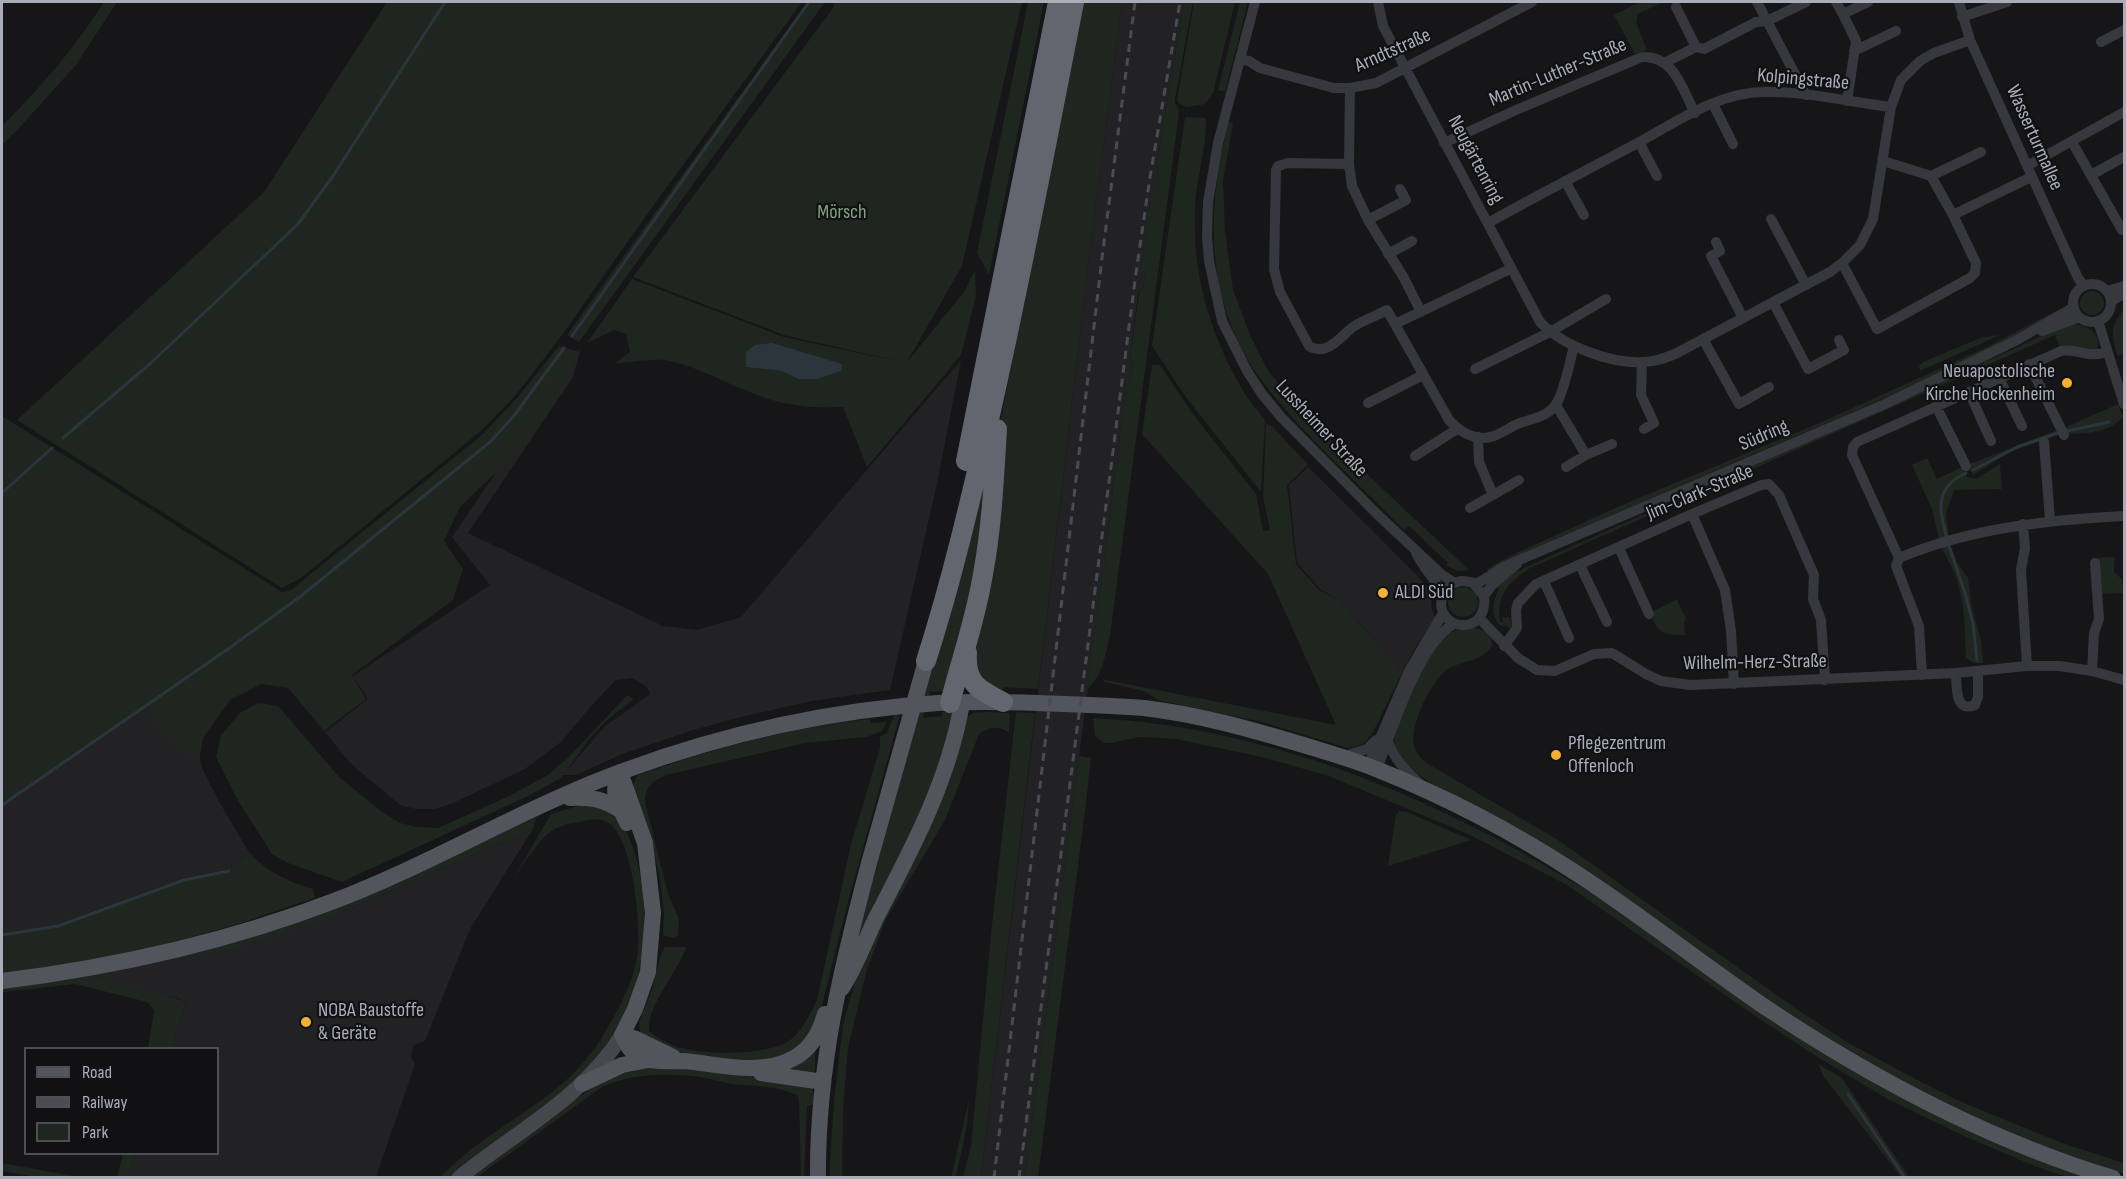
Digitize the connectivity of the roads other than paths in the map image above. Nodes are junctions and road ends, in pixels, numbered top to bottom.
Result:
1 (1058, 2) edge
2 (1074, 2) edge
3 (1255, 2) edge
4 (1378, 2) edge
5 (1532, 2) edge
6 (1757, 2) edge
7 (1806, 2) edge
8 (1836, 2) edge
9 (1868, 2) edge
10 (1959, 2) edge
11 (2007, 2) edge
12 (1676, 7) dead end
13 (1843, 14) junction
14 (1962, 17) junction
15 (1767, 21) junction
16 (2124, 30) edge
17 (1896, 31) dead end
18 (1970, 40) junction
19 (2101, 42) dead end
20 (1696, 47) junction
21 (1854, 51) junction
22 (1240, 58) junction
23 (1666, 62) junction
24 (1406, 67) junction
25 (1260, 68) junction
26 (1237, 70) junction
27 (1350, 88) junction
28 (1806, 94) junction
29 (1847, 101) junction
30 (1713, 104) junction
31 (1891, 107) junction
32 (2124, 112) edge
33 (1695, 113) junction
34 (1639, 142) junction
35 (2072, 142) junction
36 (1444, 143) junction
37 (1733, 144) dead end
38 (1981, 152) dead end
39 (2124, 158) edge
40 (1883, 162) junction
41 (1349, 164) junction
42 (2027, 166) junction
43 (2091, 175) junction
44 (1657, 176) dead end
45 (1931, 176) junction
46 (2031, 177) junction
47 (1565, 180) junction
48 (1400, 189) dead end
49 (1584, 215) dead end
50 (1953, 215) junction
51 (1771, 219) dead end
52 (1368, 220) junction
53 (1488, 223) junction
54 (2124, 228) edge
55 (1412, 242) dead end
56 (1716, 242) dead end
57 (1388, 254) junction
58 (1842, 264) junction
59 (1510, 269) junction
60 (1806, 285) junction
61 (2084, 286) junction
62 (2124, 286) edge
63 (2124, 294) edge
64 (2109, 296) junction
65 (1606, 299) dead end
66 (1773, 302) junction
67 (1421, 312) junction
68 (2077, 312) junction
69 (1743, 318) junction
70 (2098, 321) junction
71 (1395, 324) junction
72 (1550, 332) junction
73 (1007, 339) junction
74 (1703, 339) junction
75 (1839, 340) dead end
76 (1574, 346) junction
77 (2107, 352) junction
78 (1642, 363) junction
79 (2029, 364) junction
80 (1475, 369) dead end
81 (1423, 375) junction
82 (1999, 378) junction
83 (1769, 387) dead end
84 (1969, 392) junction
85 (1368, 403) dead end
86 (2124, 404) edge
87 (1556, 405) junction
88 (1936, 406) junction
89 (2022, 426) dead end
90 (1457, 429) junction
91 (1644, 429) dead end
92 (2064, 435) dead end
93 (1478, 437) junction
94 (1991, 441) dead end
95 (2044, 442) dead end
96 (1612, 444) dead end
97 (1586, 455) junction
98 (1415, 456) dead end
99 (1566, 466) dead end
100 (1966, 466) dead end
101 (1519, 480) dead end
102 (1493, 495) junction
103 (1470, 508) dead end
104 (1692, 514) junction
105 (2124, 516) edge
106 (2050, 520) junction
107 (2023, 524) junction
108 (1619, 548) junction
109 (1414, 550) junction
110 (1899, 558) junction
111 (1522, 560) junction
112 (2095, 563) dead end
113 (1580, 565) junction
114 (1544, 581) junction
115 (1455, 583) junction
116 (1473, 584) junction
117 (1443, 594) junction
118 (1484, 596) junction
119 (1443, 613) junction
120 (1649, 614) dead end
121 (1479, 618) junction
122 (1607, 622) dead end
123 (1454, 624) junction
124 (1569, 639) dead end
125 (967, 644) junction
126 (1504, 646) junction
127 (926, 661) junction
128 (2027, 666) junction
129 (2092, 671) junction
130 (1978, 672) junction
131 (1956, 673) junction
132 (1922, 675) junction
133 (1826, 680) junction
134 (2124, 680) edge
135 (1734, 684) junction
136 (1003, 702) junction
137 (952, 703) junction
138 (1383, 740) junction
139 (1342, 757) junction
140 (1373, 768) junction
141 (620, 772) junction
142 (1429, 792) junction
143 (560, 798) junction
144 (622, 811) junction
145 (646, 861) junction
146 (839, 977) junction
147 (2, 981) edge
148 (835, 1000) junction
149 (622, 1035) junction
150 (649, 1060) junction
151 (684, 1061) junction
152 (746, 1068) junction
153 (823, 1082) junction
154 (582, 1084) junction
155 (459, 1178) edge
156 (818, 1178) edge
157 (2113, 1178) edge

1 - 127 highway
2 - 73 highway
3 - 22 street, Lussheimer Straße
4 - 24 street, Neugärtenring
5 - 24 street, Arndtstraße
6 - 15 street
7 - 15 street
8 - 13 street
9 - 13 street
10 - 14 street, Wasserturmallee
11 - 14 street
12 - 20 street
13 - 21 street
14 - 18 street, Wasserturmallee
15 - 20 street
15 - 28 street
16 - 19 street
17 - 21 street
18 - 31 street, Neugärtenring
18 - 42 street, Wasserturmallee
20 - 23 street
21 - 29 street
22 - 25 street, Arndtstraße
22 - 26 street, Lussheimer Straße
23 - 33 street
23 - 36 street, Martin-Luther-Straße
24 - 27 street, Arndtstraße
24 - 36 street, Neugärtenring
25 - 26 street, Arndtstraße
25 - 27 street, Arndtstraße
26 - 109 street, Lussheimer Straße
27 - 41 street
28 - 29 street, Kolpingstraße
28 - 30 street, Kolpingstraße
29 - 31 street, Kolpingstraße
30 - 33 street, Kolpingstraße
30 - 37 street
31 - 40 street, Neugärtenring
32 - 35 street
33 - 34 street, Kolpingstraße
34 - 44 street
34 - 47 street, Kolpingstraße
35 - 42 street
35 - 43 street
36 - 53 street, Neugärtenring
38 - 45 street
39 - 43 street
40 - 45 street
40 - 58 street, Neugärtenring
41 - 52 street
41 - 71 street
42 - 46 street, Wasserturmallee
43 - 54 street
45 - 50 street
46 - 50 street
46 - 61 street, Wasserturmallee
47 - 49 street
47 - 53 street, Kolpingstraße
48 - 52 street
50 - 58 street
51 - 60 street
52 - 57 street
53 - 59 street, Neugärtenring
55 - 57 street
56 - 69 street
57 - 67 street
58 - 60 street, Neugärtenring
59 - 67 street
59 - 72 street, Neugärtenring
60 - 66 street, Neugärtenring
61 - 64 street
61 - 68 street
62 - 64 street
63 - 64 street
64 - 70 street
65 - 72 street
66 - 69 street, Neugärtenring
66 - 75 street
67 - 71 street
68 - 70 street
68 - 111 street, Südring
69 - 74 street, Neugärtenring
70 - 77 street
71 - 81 street
72 - 76 street, Neugärtenring
72 - 80 street
73 - 125 highway
73 - 127 highway
74 - 78 street, Neugärtenring
74 - 83 street
76 - 78 street, Neugärtenring
76 - 87 street
77 - 79 street
77 - 86 street
78 - 91 street
79 - 82 street
79 - 92 street
81 - 85 street
81 - 90 street
82 - 84 street
82 - 89 street
84 - 88 street
84 - 94 street
87 - 93 street
87 - 97 street
88 - 100 street
88 - 110 street
90 - 93 street
90 - 98 street
93 - 102 street
95 - 106 street
96 - 97 street
97 - 99 street
101 - 102 street
102 - 103 street
104 - 108 street, Jim-Clark-Straße
104 - 133 street, Jim-Clark-Straße
104 - 135 street
105 - 106 street
106 - 107 street
107 - 110 street
107 - 128 street
108 - 113 street, Jim-Clark-Straße
108 - 120 street
109 - 115 street, Lussheimer Straße
109 - 117 street, Lussheimer Straße
110 - 132 street
111 - 116 street, Südring
111 - 118 street, Südring
112 - 129 street
113 - 114 street, Jim-Clark-Straße
113 - 122 street
114 - 124 street
114 - 126 street, Jim-Clark-Straße
115 - 116 street
115 - 117 street
116 - 118 street
117 - 119 street
118 - 121 street
119 - 123 street
119 - 138 street
121 - 123 street
121 - 126 street, Wilhelm-Herz-Straße
123 - 138 street
125 - 136 highway
125 - 137 highway
126 - 135 street, Wilhelm-Herz-Straße
127 - 146 main road
128 - 129 street, Wilhelm-Herz-Straße
128 - 130 street, Wilhelm-Herz-Straße
129 - 134 street, Wilhelm-Herz-Straße
130 - 131 street, Wilhelm-Herz-Straße
130 - 131 street
131 - 132 street, Wilhelm-Herz-Straße
132 - 133 street, Wilhelm-Herz-Straße
133 - 135 street, Wilhelm-Herz-Straße
136 - 137 main road
136 - 139 main road
137 - 141 main road
137 - 148 main road
138 - 139 street
138 - 140 street
138 - 142 street
139 - 140 main road
140 - 142 main road
141 - 143 main road
141 - 144 main road
141 - 145 main road
142 - 157 main road
143 - 144 main road
143 - 147 main road
144 - 145 main road
145 - 149 main road
146 - 148 main road
146 - 152 main road
148 - 153 main road
149 - 150 main road
149 - 151 main road
149 - 154 street
150 - 151 main road
150 - 154 main road
151 - 152 main road
152 - 153 main road
153 - 156 main road
154 - 155 street

